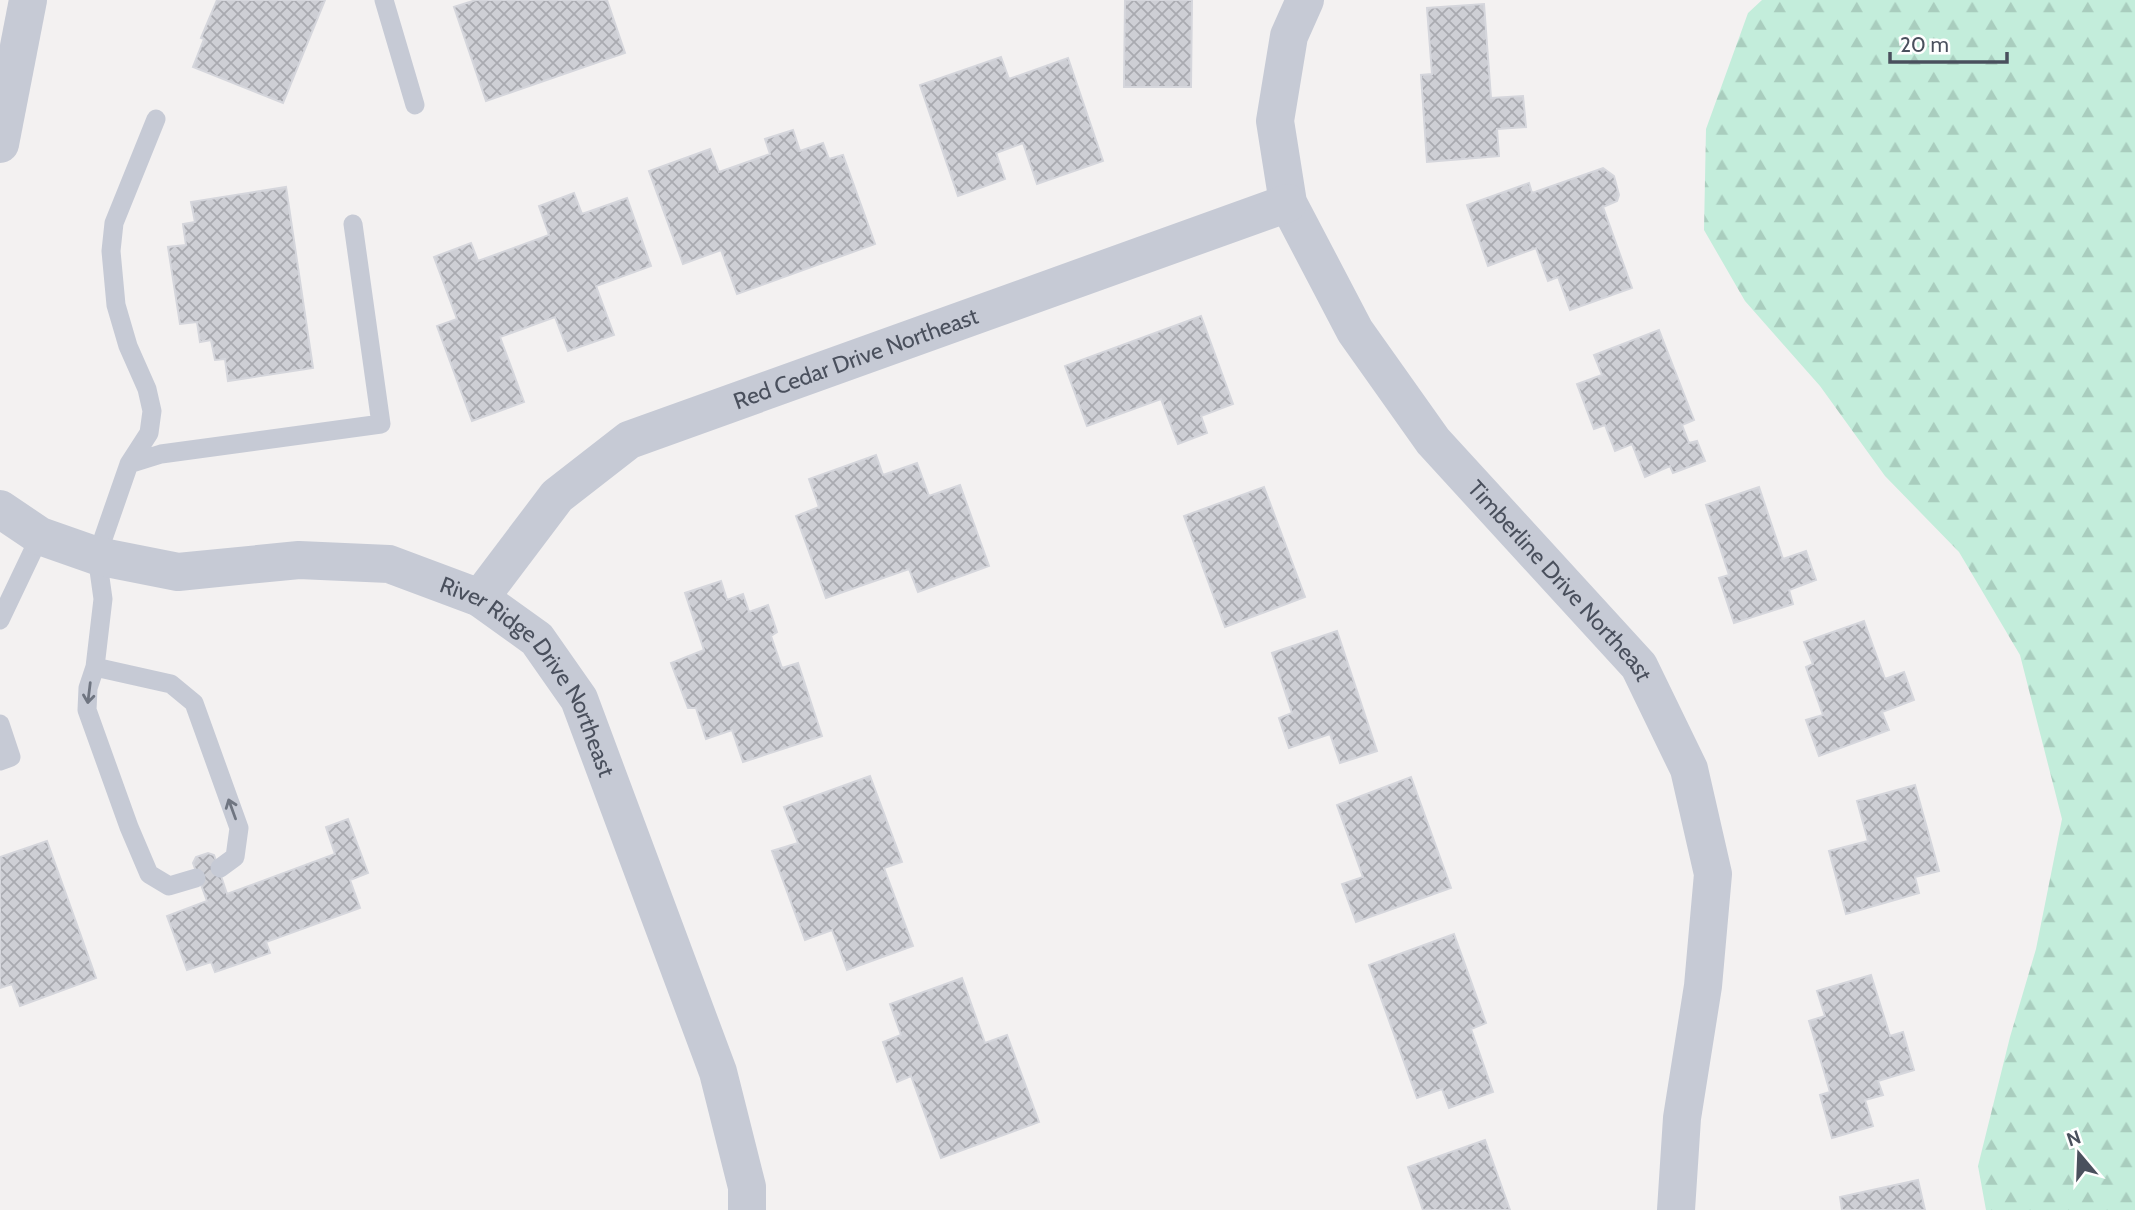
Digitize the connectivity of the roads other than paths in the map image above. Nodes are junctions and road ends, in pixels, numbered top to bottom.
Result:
1 (28, 0) edge
2 (384, 0) edge
3 (1305, 0) edge
4 (415, 105) dead end
5 (156, 119) dead end
6 (0, 144) edge
7 (1288, 203) junction
8 (353, 224) dead end
9 (129, 464) junction
10 (0, 509) edge
11 (40, 536) junction
12 (97, 556) junction
13 (480, 598) junction
14 (0, 620) edge
15 (95, 667) junction
16 (0, 724) edge
17 (0, 761) edge
18 (220, 868) dead end
19 (196, 877) dead end
20 (747, 1210) edge
21 (1676, 1210) edge

1 - 6 street
2 - 4 lane
3 - 7 street, Timberline Drive Northeast
5 - 9 lane
7 - 13 street, Red Cedar Drive Northeast
7 - 21 street, Timberline Drive Northeast
8 - 9 lane
9 - 12 lane
10 - 11 street, River Ridge Drive Northeast
11 - 12 street, River Ridge Drive Northeast
11 - 14 lane
12 - 13 street, River Ridge Drive Northeast
12 - 15 lane
13 - 20 street, River Ridge Drive Northeast
18 -> 15 lane
15 -> 19 lane
16 - 17 lane

